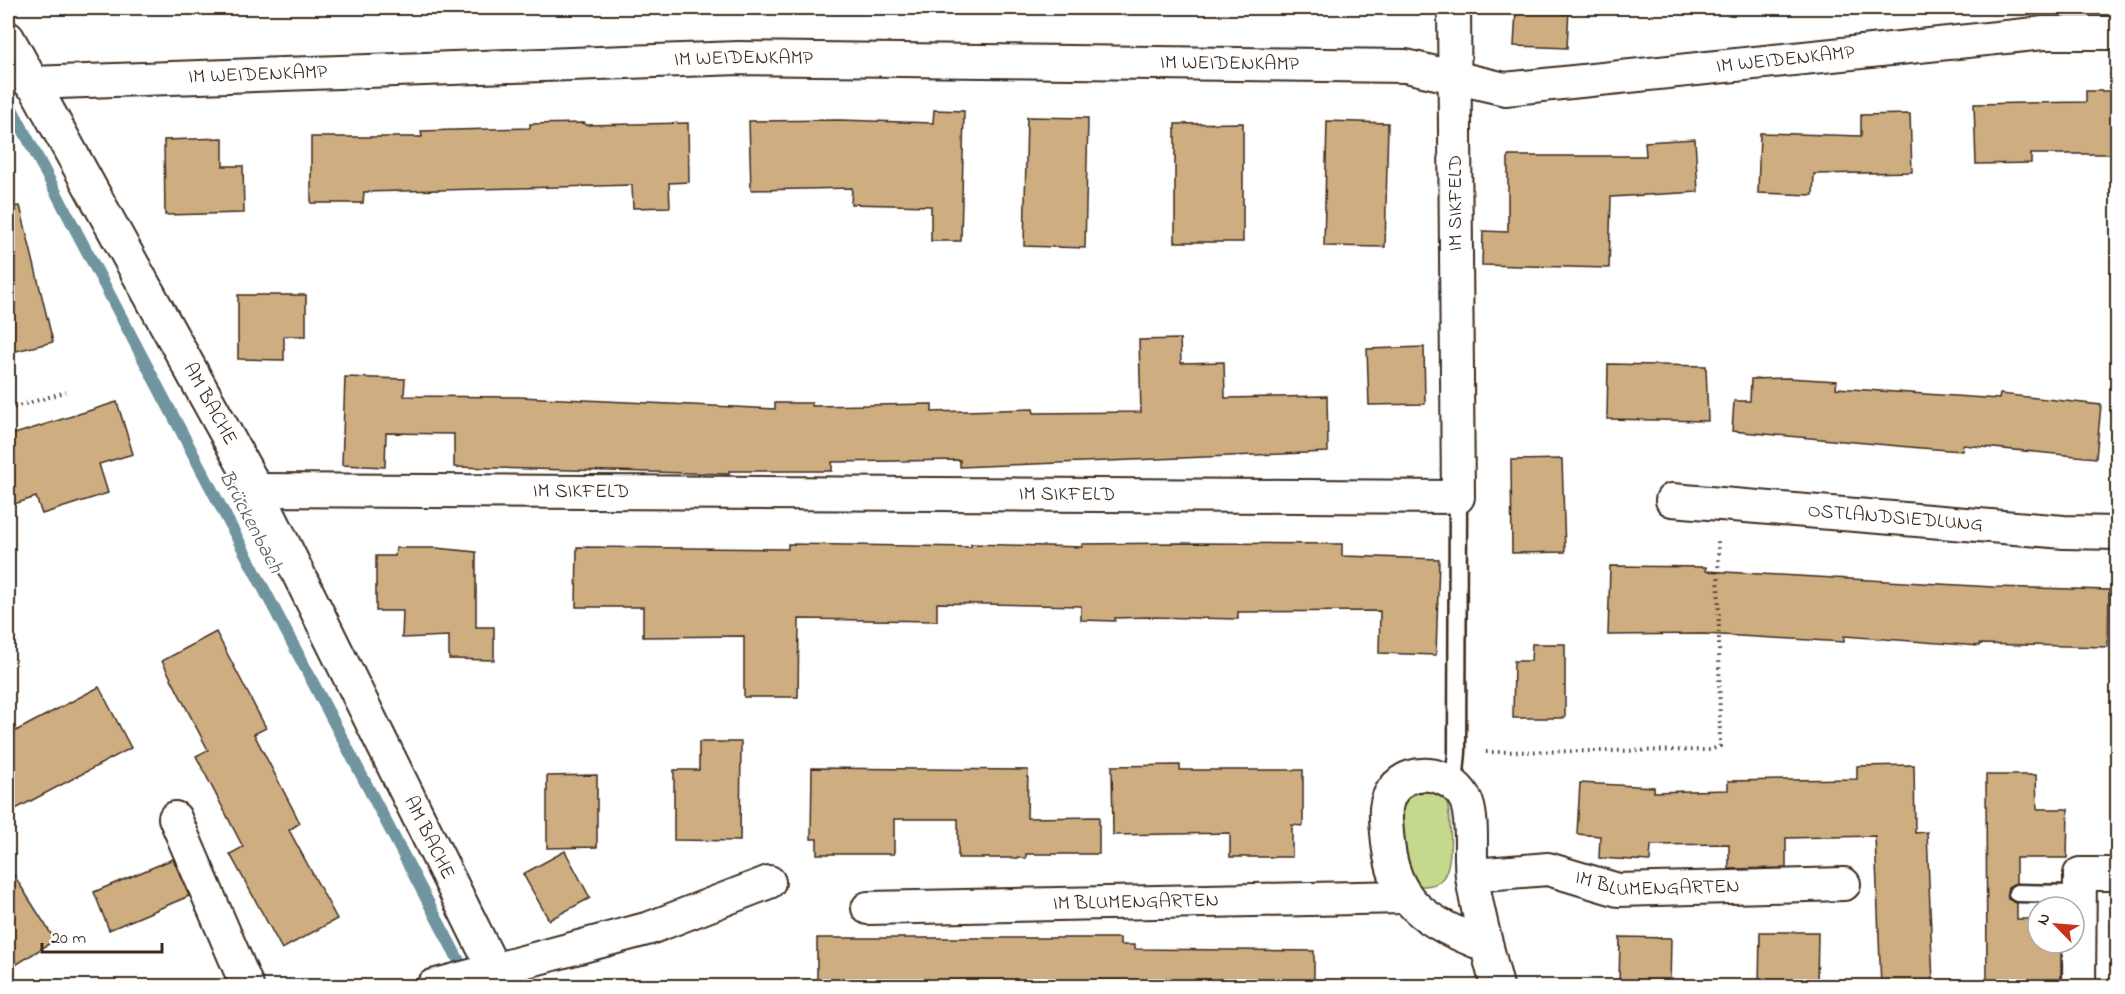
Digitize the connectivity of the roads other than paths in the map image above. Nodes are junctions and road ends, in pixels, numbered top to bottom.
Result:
1 (1454, 8) edge
2 (2118, 33) edge
3 (8, 38) edge
4 (1455, 76) junction
5 (30, 83) junction
6 (257, 490) junction
7 (1458, 497) junction
8 (1672, 500) dead end
9 (2118, 533) edge
10 (1454, 785) junction
11 (175, 818) dead end
12 (2118, 874) edge
13 (1472, 875) junction
14 (769, 882) dead end
15 (1844, 884) dead end
16 (2017, 893) dead end
17 (2080, 894) junction
18 (1404, 897) junction
19 (868, 908) dead end
20 (1486, 946) junction
21 (498, 979) edge
22 (247, 987) edge
23 (433, 987) edge
24 (1497, 987) edge
25 (2079, 987) edge

1 - 4 street
2 - 4 street, IM WEIDENKAMP
3 - 5 street, AM BACHE
4 - 5 street, IM WEIDENKAMP
4 - 7 street, IM SIKFELD
5 - 6 street, AM BACHE
6 - 7 street, IM SIKFELD
6 - 21 street, AM BACHE
7 - 10 lane
8 - 9 street, OSTLANDSIEDLUNG
10 - 13 street
10 - 18 street
11 - 22 street
12 - 17 street
13 - 15 street, IM BLUMENGARTEN
13 - 20 street
14 - 21 street
16 - 17 lane
17 - 25 street
18 - 19 street, IM BLUMENGARTEN
18 - 20 street
20 - 24 street
21 - 23 street

